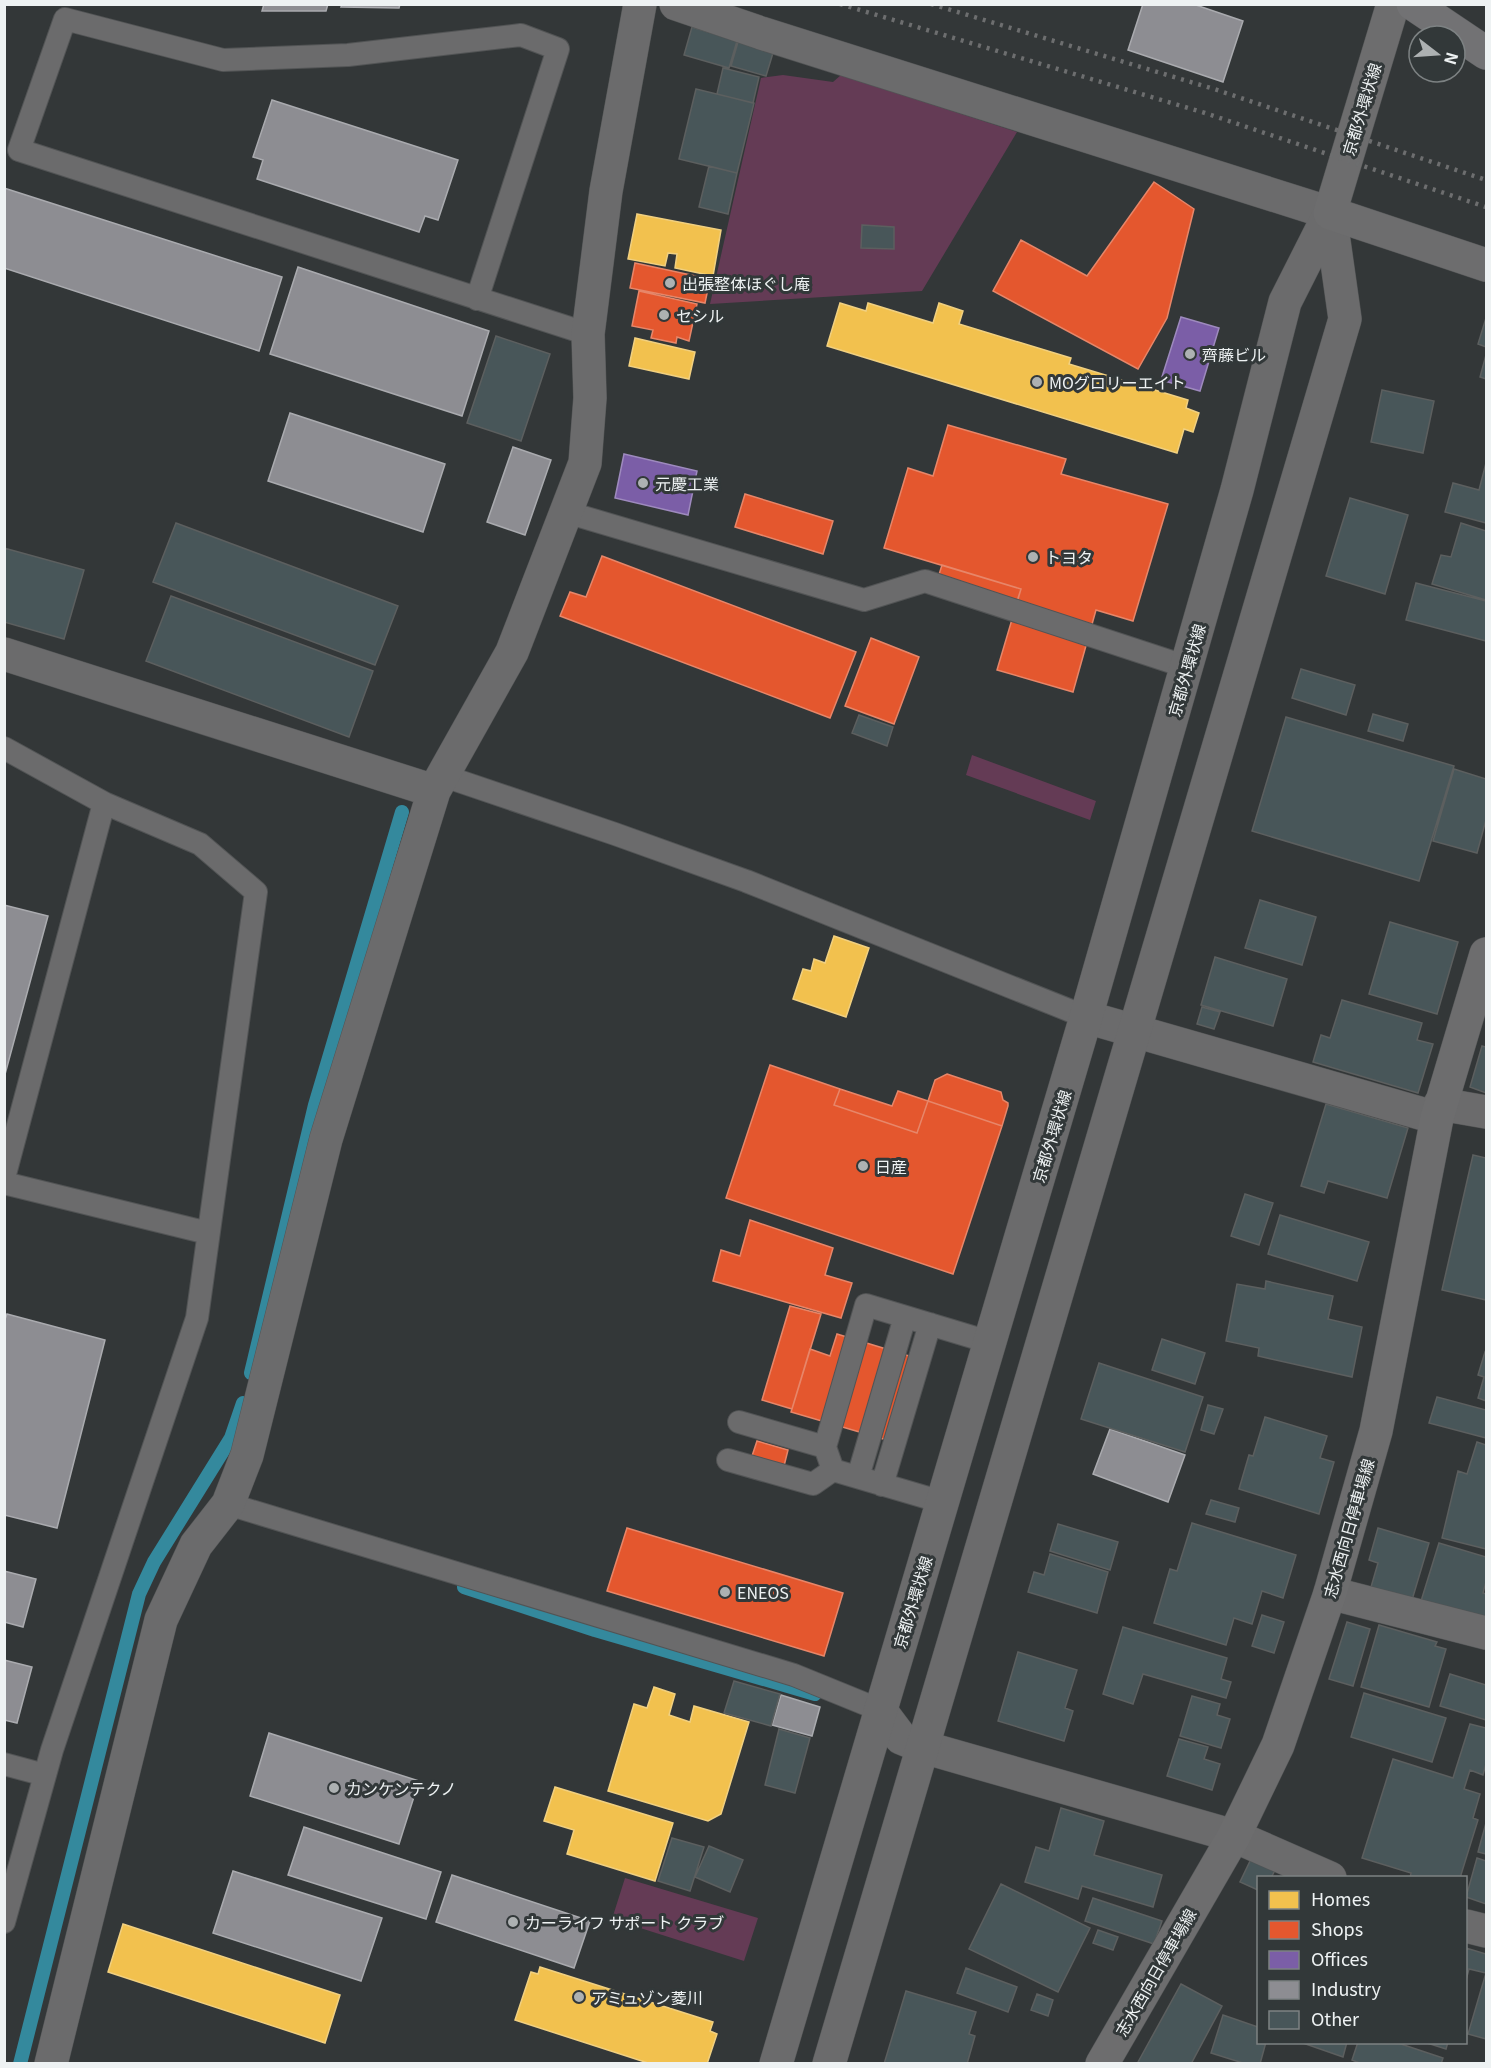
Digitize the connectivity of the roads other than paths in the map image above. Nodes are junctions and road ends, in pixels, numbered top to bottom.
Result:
1 (640, 4) edge
2 (676, 4) edge
3 (1393, 4) edge
4 (1413, 4) edge
5 (1486, 53) edge
6 (1330, 213) junction
7 (1486, 266) edge
8 (477, 299) junction
9 (588, 334) junction
10 (566, 512) junction
11 (4, 654) edge
12 (1187, 667) junction
13 (4, 748) edge
14 (439, 783) junction
15 (104, 803) junction
16 (1486, 954) edge
17 (1086, 1017) junction
18 (1135, 1032) junction
19 (1439, 1111) junction
20 (1486, 1112) edge
21 (4, 1178) edge
22 (4, 1183) edge
23 (208, 1233) junction
24 (906, 1317) junction
25 (930, 1324) junction
26 (989, 1342) junction
27 (739, 1422) dead end
28 (825, 1447) junction
29 (728, 1460) dead end
30 (833, 1470) junction
31 (858, 1477) junction
32 (882, 1485) junction
33 (942, 1502) junction
34 (228, 1504) junction
35 (1330, 1593) junction
36 (1486, 1633) edge
37 (880, 1710) junction
38 (923, 1747) junction
39 (4, 1764) edge
40 (45, 1775) junction
41 (1234, 1836) junction
42 (1325, 1876) edge
43 (4, 1922) edge
44 (1467, 1926) edge
45 (1486, 1932) edge
46 (51, 2064) edge
47 (776, 2064) edge
48 (829, 2064) edge
49 (1102, 2064) edge

1 - 9 street
2 - 6 street
3 - 6 main road, 京都外環状線
4 - 5 highway
6 - 7 main road
6 - 12 street, 京都外環状線
6 - 18 street, 京都外環状線
8 - 8 lane
8 - 9 lane
9 - 10 street
10 - 12 lane
10 - 14 street
11 - 14 street
12 - 17 street, 京都外環状線
13 - 15 lane
14 - 17 lane
14 - 34 street
15 - 21 lane
15 - 23 lane
16 - 19 main road, 志水西向日停車場線
17 - 18 street
17 - 26 street, 京都外環状線
18 - 19 street
18 - 38 street, 京都外環状線
19 - 20 street
19 - 35 main road, 志水西向日停車場線
22 - 23 lane
23 - 40 lane
24 - 25 lane
24 - 28 lane
24 - 31 lane
25 - 26 lane
25 - 32 lane
26 - 33 street, 京都外環状線
27 - 28 lane
28 - 30 lane
29 - 30 lane
30 - 31 lane
31 - 32 lane
32 - 33 lane
33 - 37 street, 京都外環状線
34 - 37 lane
34 - 46 street
35 - 36 street
35 - 41 main road, 志水西向日停車場線
37 - 38 street
37 - 47 street, 京都外環状線
38 - 41 street
38 - 48 street, 京都外環状線
39 - 40 lane
40 - 43 lane
41 - 42 street
41 - 49 main road, 志水西向日停車場線
44 - 45 street

